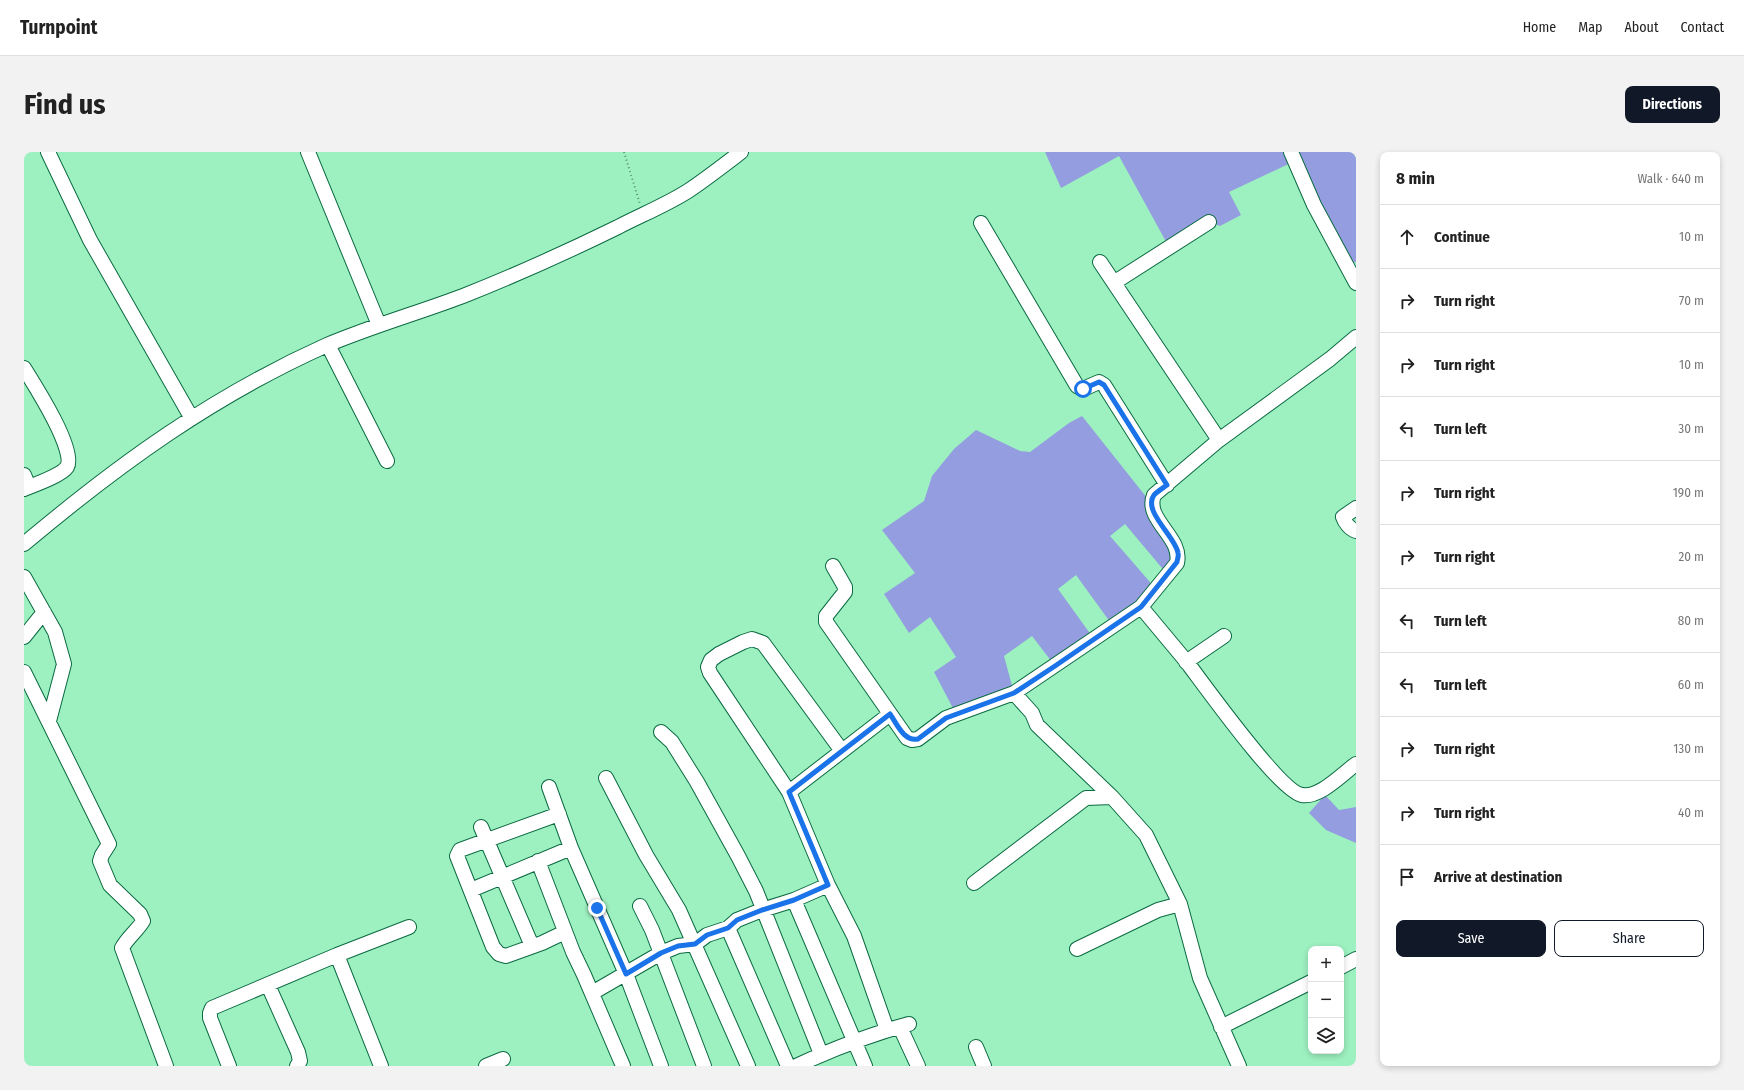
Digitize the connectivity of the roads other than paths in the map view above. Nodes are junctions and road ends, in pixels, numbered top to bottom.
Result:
1 (48, 152) edge
2 (308, 152) edge
3 (741, 152) edge
4 (1291, 152) edge
5 (1209, 222) dead end
6 (981, 223) dead end
7 (1100, 262) dead end
8 (1115, 282) junction
9 (1356, 283) edge
10 (378, 324) junction
11 (1356, 337) edge
12 (328, 345) junction
13 (24, 368) edge
14 (191, 418) junction
15 (1219, 440) junction
16 (387, 461) dead end
17 (26, 484) edge
18 (1167, 485) junction
19 (1356, 508) edge
20 (1356, 531) edge
21 (24, 544) edge
22 (833, 566) dead end
23 (24, 577) edge
24 (1141, 607) junction
25 (44, 612) junction
26 (1224, 636) dead end
27 (24, 637) edge
28 (1186, 662) junction
29 (24, 672) edge
30 (1014, 693) junction
31 (890, 714) junction
32 (48, 721) junction
33 (661, 732) dead end
34 (842, 751) junction
35 (1356, 764) edge
36 (606, 778) dead end
37 (549, 787) dead end
38 (789, 792) junction
39 (1112, 797) junction
40 (558, 814) junction
41 (482, 827) dead end
42 (487, 840) junction
43 (571, 848) junction
44 (538, 861) junction
45 (502, 876) junction
46 (974, 883) dead end
47 (828, 885) junction
48 (471, 890) junction
49 (794, 900) junction
50 (1180, 904) junction
51 (640, 906) dead end
52 (762, 910) junction
53 (409, 926) dead end
54 (728, 928) junction
55 (565, 932) junction
56 (695, 944) junction
57 (532, 946) junction
58 (1077, 949) dead end
59 (661, 953) junction
60 (337, 955) junction
61 (1356, 959) edge
62 (1344, 965) edge
63 (626, 974) junction
64 (1308, 983) edge
65 (268, 985) junction
66 (592, 993) junction
67 (1221, 1026) junction
68 (899, 1027) junction
69 (854, 1040) junction
70 (976, 1047) dead end
71 (821, 1054) junction
72 (503, 1059) dead end
73 (166, 1066) edge
74 (229, 1066) edge
75 (297, 1066) edge
76 (381, 1066) edge
77 (486, 1066) edge
78 (623, 1066) edge
79 (661, 1066) edge
80 (704, 1066) edge
81 (748, 1066) edge
82 (788, 1066) edge
83 (796, 1066) edge
84 (865, 1066) edge
85 (918, 1066) edge
86 (984, 1066) edge
87 (1239, 1066) edge

1 - 14 street
2 - 10 street
3 - 10 street
4 - 9 street
5 - 8 street
6 - 18 street
7 - 8 street
8 - 15 street
10 - 12 street
11 - 15 street
12 - 14 street
12 - 16 street
13 - 17 street
14 - 21 street
15 - 18 street
18 - 24 street
19 - 20 street
22 - 31 street
23 - 25 street
24 - 28 street
24 - 30 street
25 - 27 street
25 - 32 street
26 - 28 street
28 - 35 street
29 - 32 street
30 - 31 street
30 - 39 street
31 - 34 street
32 - 73 street
33 - 52 street
34 - 38 street
34 - 38 street
36 - 56 street
37 - 40 street
38 - 47 street
39 - 46 street
39 - 50 street
40 - 42 street
40 - 43 street
41 - 42 street
42 - 45 street
42 - 48 street
43 - 44 street
43 - 63 street
44 - 45 street
44 - 55 street
45 - 48 street
45 - 57 street
47 - 49 street
47 - 68 street
48 - 57 street
49 - 52 street
49 - 69 street
50 - 58 street
50 - 67 street
51 - 59 street
52 - 54 street
52 - 71 street
53 - 60 street
54 - 56 street
54 - 82 street
55 - 57 street
55 - 66 street
56 - 59 street
56 - 81 street
59 - 63 street
59 - 80 street
60 - 65 street
60 - 76 street
61 - 62 street
63 - 66 street
63 - 79 street
64 - 67 street
65 - 74 street
65 - 75 street
66 - 78 street
67 - 87 street
68 - 69 street
68 - 85 street
69 - 71 street
69 - 84 street
70 - 86 street
71 - 83 street
72 - 77 street

